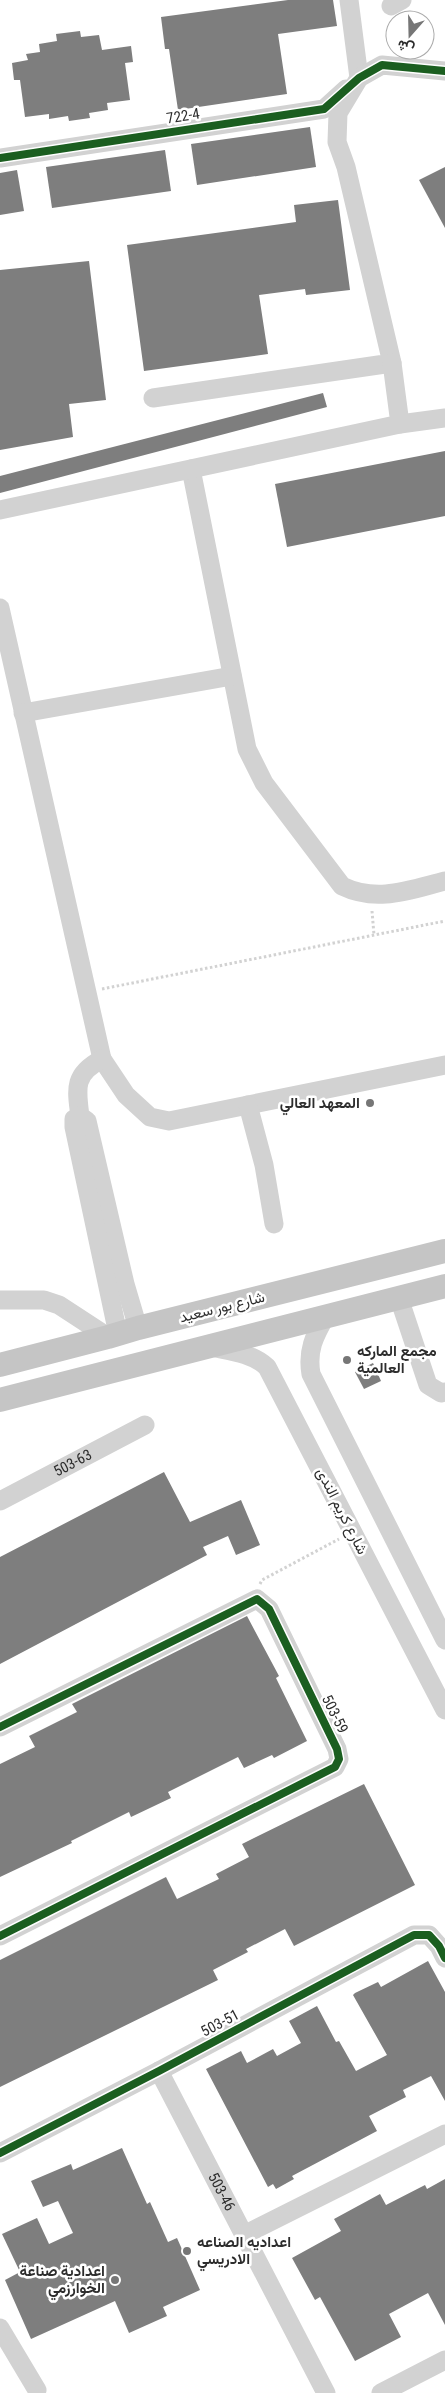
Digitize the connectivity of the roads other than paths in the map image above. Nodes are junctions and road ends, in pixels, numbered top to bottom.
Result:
1 (349, 0) edge
2 (445, 71) edge
3 (358, 78) junction
4 (0, 158) edge
5 (392, 363) junction
6 (152, 398) dead end
7 (445, 418) edge
8 (400, 424) junction
9 (191, 469) junction
10 (0, 510) edge
11 (0, 608) edge
12 (232, 676) junction
13 (23, 713) junction
14 (445, 881) edge
15 (102, 1059) junction
16 (445, 1065) edge
17 (248, 1105) junction
18 (274, 1224) dead end
19 (445, 1251) edge
20 (445, 1286) edge
21 (399, 1298) junction
22 (0, 1300) edge
23 (326, 1316) junction
24 (121, 1333) junction
25 (210, 1347) junction
26 (0, 1365) edge
27 (445, 1392) edge
28 (0, 1400) edge
29 (145, 1425) dead end
30 (0, 1501) edge
31 (438, 1610) edge
32 (445, 1640) edge
33 (445, 1710) edge
34 (0, 1727) edge
35 (0, 1936) edge
36 (445, 1958) edge
37 (159, 2071) junction
38 (445, 2134) edge
39 (0, 2153) edge
40 (244, 2235) junction
41 (0, 2328) edge
42 (445, 2360) edge
43 (37, 2390) dead end
44 (326, 2393) edge
45 (381, 2393) edge

1 - 3 street
2 - 3 street, 722-4
3 - 4 street, 722-4
3 - 5 street
5 - 6 street
5 - 8 street
7 - 8 street
8 - 9 street
9 - 10 street
9 - 12 street
11 - 13 street
12 - 13 street
12 - 14 street
13 - 15 street
15 - 17 street
15 - 24 street
16 - 17 street
17 - 18 street
19 - 24 main road, شارع بور سعيد
20 - 21 main road
21 - 23 main road
21 - 27 street
22 - 24 street
23 - 25 main road
23 - 31 street
24 - 26 main road, شارع بور سعيد
25 - 28 main road
25 - 33 street, شارع كريم الندى
29 - 30 street, 503-63
31 - 32 street
34 - 35 street, 503-59
36 - 37 street, 503-51
37 - 39 street, 503-51
37 - 40 street, 503-46
38 - 40 street
40 - 44 street, 503-46
41 - 43 street
42 - 45 street

